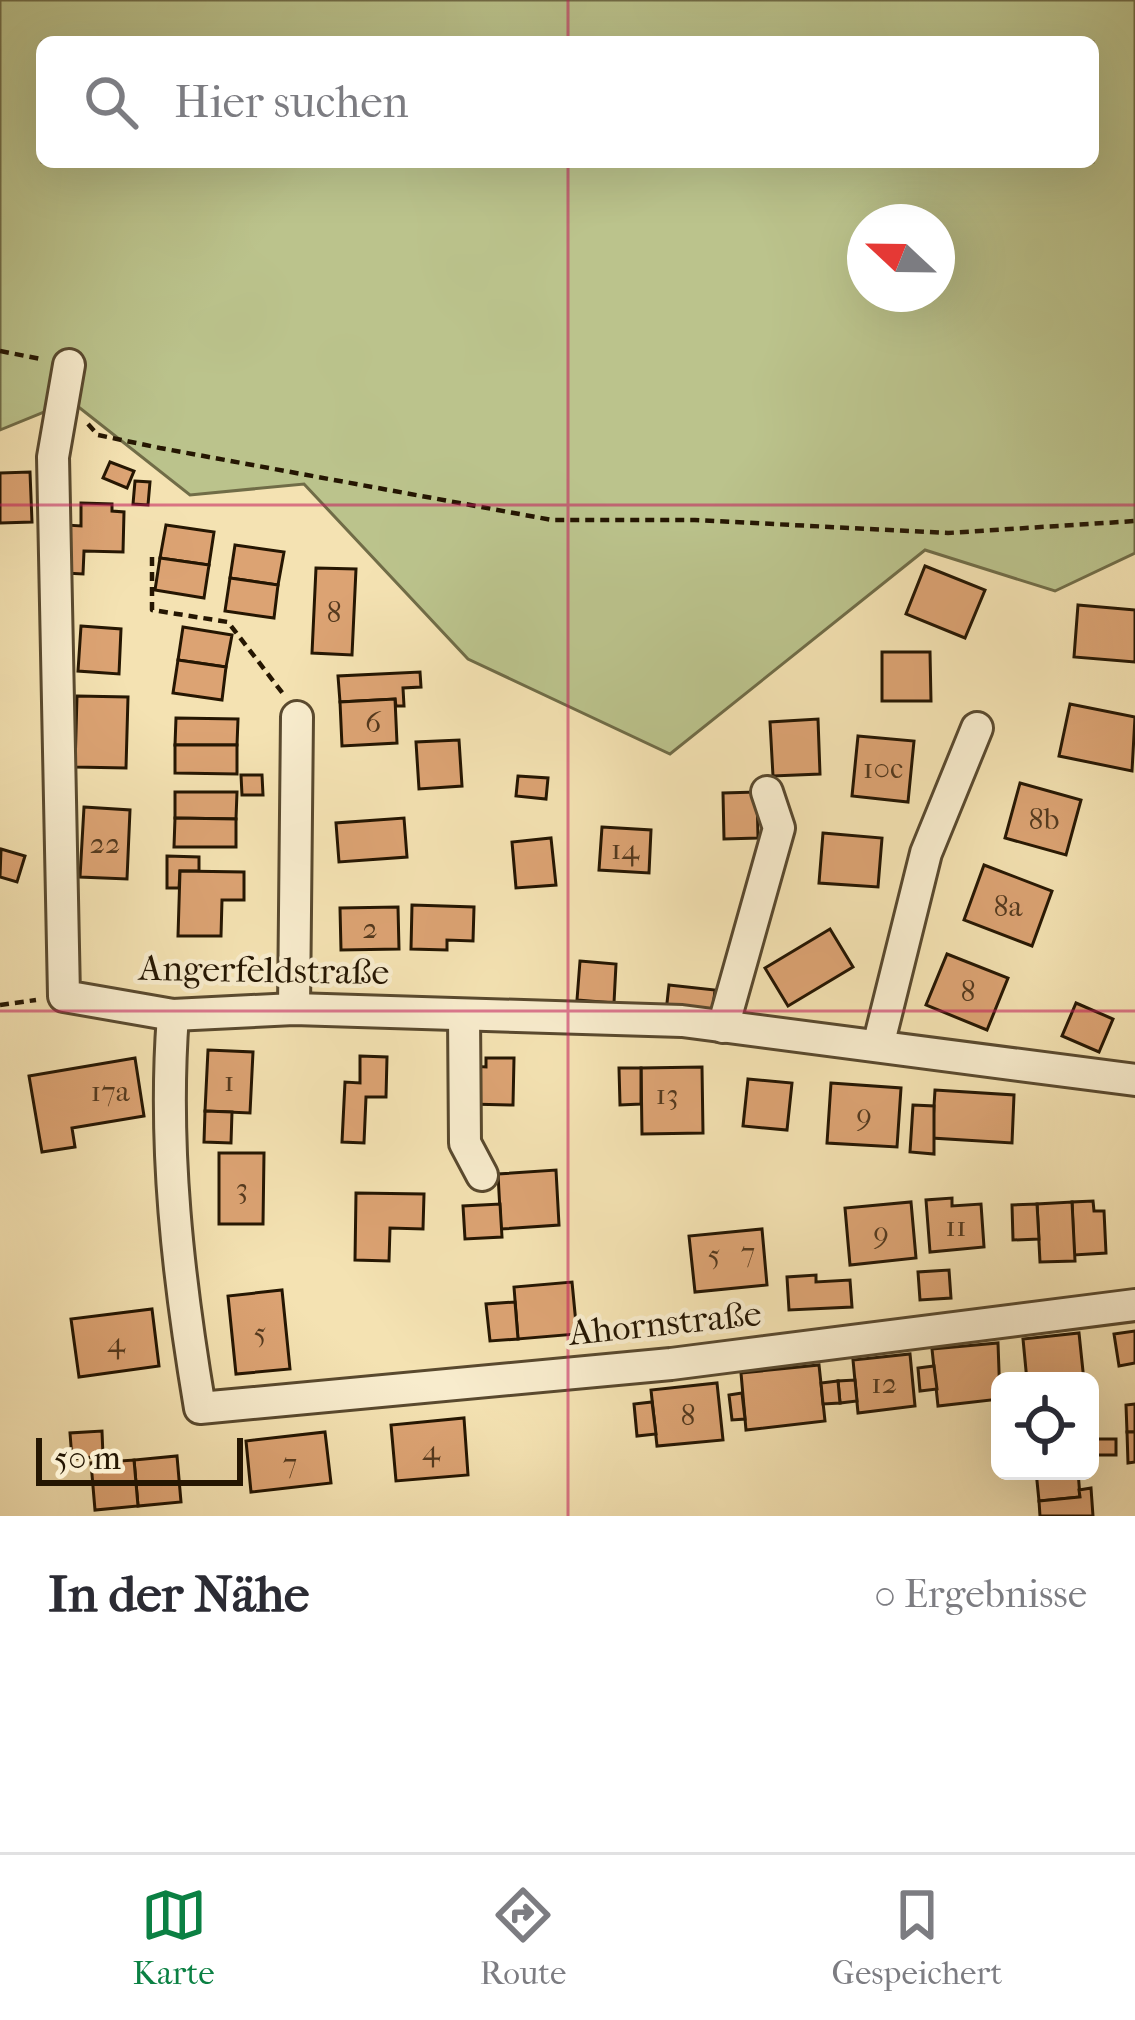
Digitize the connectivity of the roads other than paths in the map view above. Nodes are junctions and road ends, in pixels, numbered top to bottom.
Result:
1 (69, 365) road end
2 (298, 717) road end
3 (977, 728) dead end
4 (767, 792) dead end
5 (294, 1009) junction
6 (172, 1015) junction
7 (464, 1015) junction
8 (723, 1027) junction
9 (878, 1046) junction
10 (1135, 1080) edge
11 (482, 1174) dead end
12 (1135, 1305) edge

1 - 6 street, Angerfeldstraße
2 - 5 street
3 - 9 street
4 - 8 street
5 - 6 street, Angerfeldstraße
5 - 7 street, Angerfeldstraße
6 - 12 street, Ahornstraße
7 - 8 street, Angerfeldstraße
7 - 11 street
8 - 9 street, Angerfeldstraße
9 - 10 street, Angerfeldstraße

